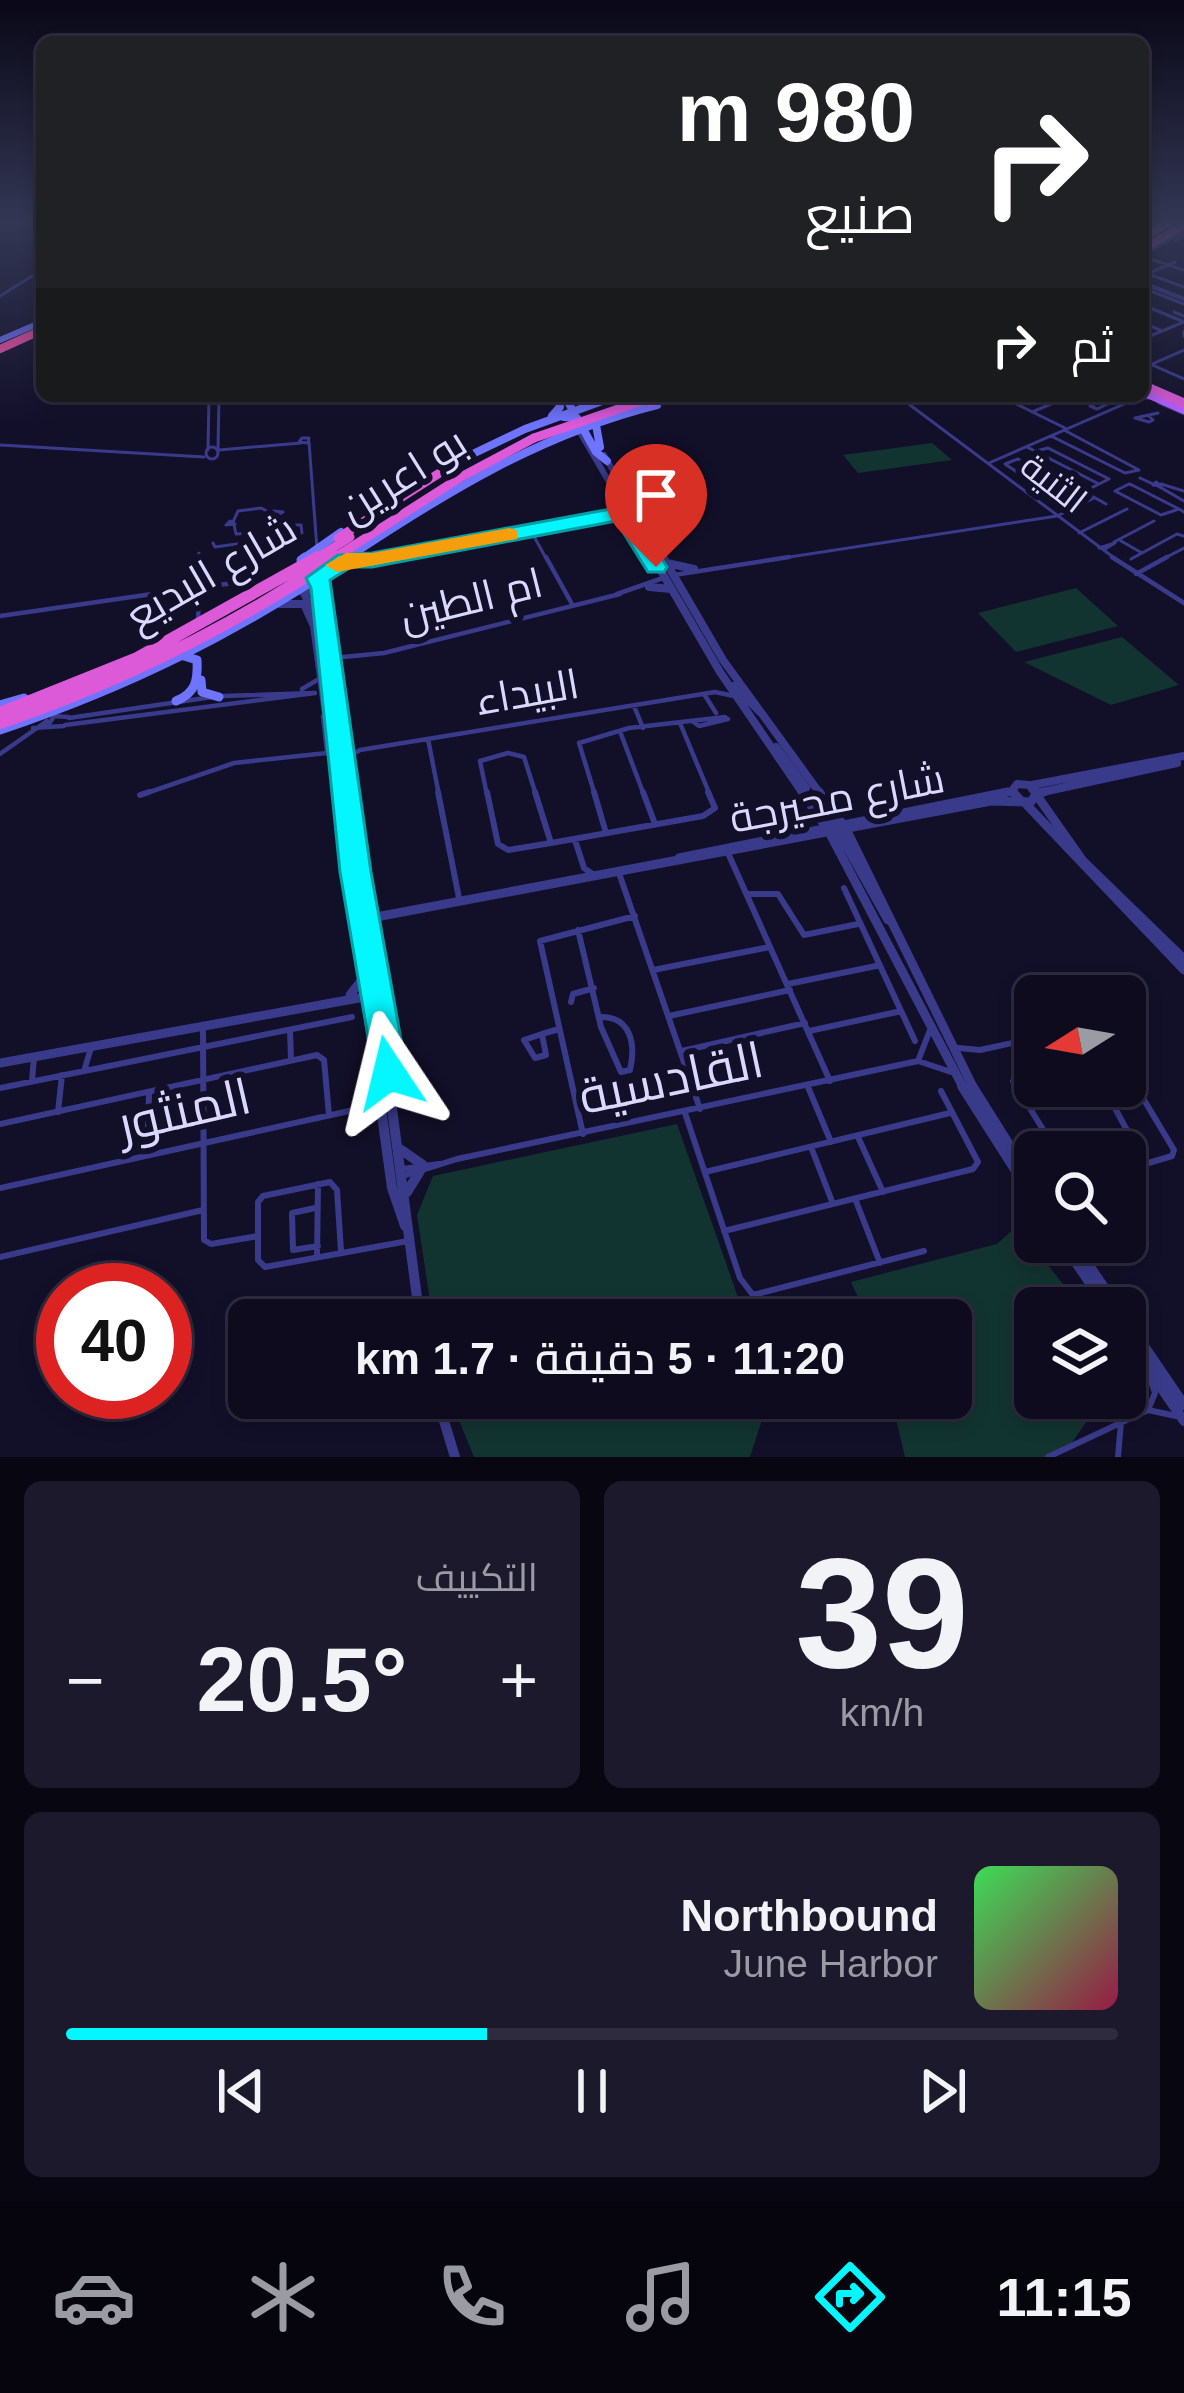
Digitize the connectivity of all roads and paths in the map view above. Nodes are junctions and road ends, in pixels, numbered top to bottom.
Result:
1 (1154, 291) edge
2 (1149, 306) edge
3 (1184, 310) edge
4 (1174, 312) dead end
5 (1149, 325) edge
6 (36, 330) edge
7 (36, 331) edge
8 (1163, 331) junction
9 (1149, 337) edge
10 (0, 346) edge
11 (1184, 350) edge
12 (1150, 364) joint
13 (1184, 379) edge
14 (1149, 398) edge
15 (1149, 398) edge
16 (209, 402) edge
17 (219, 402) edge
18 (562, 402) edge
19 (569, 402) edge
20 (598, 402) edge
21 (613, 402) edge
22 (617, 402) edge
23 (636, 402) edge
24 (655, 402) edge
25 (662, 402) edge
26 (667, 402) edge
27 (906, 402) edge
28 (1012, 402) edge
29 (1042, 402) edge
30 (1055, 402) edge
31 (1122, 402) edge
32 (1132, 402) edge
33 (1148, 402) edge
34 (1126, 404) junction
35 (1048, 405) junction
36 (1106, 405) dead end
37 (648, 406) junction
38 (1180, 407) edge
39 (1115, 409) junction
40 (1032, 412) junction
41 (612, 416) junction
42 (1149, 416) dead end
43 (580, 419) junction
44 (1066, 430) junction
45 (532, 436) junction
46 (1052, 436) junction
47 (582, 438) junction
48 (0, 445) edge
49 (600, 447) junction
50 (1027, 447) junction
51 (1036, 451) junction
52 (206, 452) junction
53 (219, 452) junction
54 (464, 458) junction
55 (501, 461) junction
56 (607, 461) junction
57 (989, 464) junction
58 (1018, 474) junction
59 (1008, 478) junction
60 (1140, 478) dead end
61 (1157, 485) junction
62 (457, 486) junction
63 (1043, 488) junction
64 (1184, 490) edge
65 (1082, 491) dead end
66 (1030, 495) junction
67 (1094, 498) junction
68 (1184, 501) edge
69 (1106, 504) dead end
70 (1127, 509) dead end
71 (1181, 510) edge
72 (274, 512) dead end
73 (625, 515) junction
74 (1057, 516) junction
75 (1154, 521) dead end
76 (291, 524) dead end
77 (312, 527) junction
78 (531, 530) junction
79 (341, 532) junction
80 (1184, 532) edge
81 (1079, 533) junction
82 (236, 534) junction
83 (1116, 541) junction
84 (213, 542) dead end
85 (251, 542) junction
86 (236, 544) junction
87 (645, 546) junction
88 (1184, 548) edge
89 (318, 549) junction
90 (1100, 549) junction
91 (199, 550) dead end
92 (1142, 553) junction
93 (361, 556) junction
94 (1131, 559) dead end
95 (664, 561) junction
96 (298, 570) junction
97 (691, 571) junction
98 (1136, 574) junction
99 (315, 575) junction
100 (200, 579) junction
101 (670, 579) junction
102 (250, 581) dead end
103 (652, 584) junction
104 (688, 602) junction
105 (1184, 603) edge
106 (572, 604) junction
107 (276, 605) junction
108 (198, 610) junction
109 (216, 614) junction
110 (322, 614) junction
111 (0, 616) edge
112 (196, 625) junction
113 (701, 626) junction
114 (315, 631) junction
115 (202, 647) junction
116 (184, 656) junction
117 (712, 659) junction
118 (328, 661) junction
119 (720, 672) junction
120 (319, 679) junction
121 (284, 692) junction
122 (715, 692) junction
123 (704, 694) junction
124 (736, 696) junction
125 (219, 697) junction
126 (291, 698) junction
127 (176, 701) junction
128 (328, 704) junction
129 (634, 704) junction
130 (0, 709) edge
131 (716, 713) dead end
132 (762, 713) junction
133 (692, 721) junction
134 (67, 722) junction
135 (680, 723) junction
136 (47, 724) junction
137 (0, 727) edge
138 (643, 728) junction
139 (621, 732) junction
140 (762, 734) junction
141 (428, 739) junction
142 (325, 745) junction
143 (345, 747) junction
144 (360, 750) junction
145 (316, 751) junction
146 (327, 753) junction
147 (0, 754) edge
148 (346, 758) junction
149 (1184, 759) edge
150 (339, 775) junction
151 (1029, 785) junction
152 (820, 790) junction
153 (1012, 790) junction
154 (140, 795) dead end
155 (1038, 795) junction
156 (1022, 801) junction
157 (811, 803) junction
158 (879, 819) junction
159 (655, 824) junction
160 (835, 827) junction
161 (606, 833) junction
162 (807, 833) junction
163 (574, 840) junction
164 (551, 844) junction
165 (839, 850) junction
166 (728, 853) junction
167 (862, 858) junction
168 (666, 863) junction
169 (584, 868) junction
170 (620, 873) junction
171 (598, 878) junction
172 (578, 881) junction
173 (844, 888) dead end
174 (748, 894) junction
175 (456, 904) junction
176 (365, 915) junction
177 (635, 916) junction
178 (859, 924) junction
179 (578, 929) junction
180 (770, 947) junction
181 (904, 948) junction
182 (1184, 959) edge
183 (878, 966) junction
184 (653, 970) junction
185 (1184, 970) edge
186 (364, 976) junction
187 (789, 987) junction
188 (594, 988) junction
189 (370, 994) junction
190 (341, 999) junction
191 (572, 1002) dead end
192 (900, 1011) junction
193 (369, 1013) junction
194 (601, 1016) junction
195 (669, 1016) junction
196 (352, 1017) dead end
197 (203, 1026) junction
198 (807, 1027) junction
199 (290, 1029) junction
200 (560, 1029) junction
201 (929, 1030) junction
202 (542, 1033) junction
203 (915, 1041) dead end
204 (947, 1041) junction
205 (1014, 1042) edge
206 (92, 1046) junction
207 (203, 1047) junction
208 (681, 1051) junction
209 (34, 1057) junction
210 (291, 1060) junction
211 (918, 1061) junction
212 (0, 1063) edge
213 (84, 1071) junction
214 (955, 1074) junction
215 (62, 1076) junction
216 (203, 1079) junction
217 (32, 1081) junction
218 (830, 1082) junction
219 (808, 1087) junction
220 (0, 1088) edge
221 (941, 1091) dead end
222 (149, 1092) junction
223 (1146, 1102) edge
224 (384, 1104) junction
225 (1028, 1107) edge
226 (1114, 1107) edge
227 (700, 1109) junction
228 (58, 1112) junction
229 (953, 1112) junction
230 (685, 1113) junction
231 (329, 1115) junction
232 (0, 1124) edge
233 (583, 1134) junction
234 (857, 1136) junction
235 (203, 1142) junction
236 (831, 1142) junction
237 (397, 1144) junction
238 (812, 1147) junction
239 (1014, 1151) edge
240 (147, 1155) junction
241 (1146, 1164) edge
242 (421, 1168) junction
243 (1014, 1168) edge
244 (705, 1172) junction
245 (396, 1174) junction
246 (318, 1184) junction
247 (0, 1188) edge
248 (883, 1192) junction
249 (406, 1199) junction
250 (855, 1199) junction
251 (833, 1204) junction
252 (315, 1208) junction
253 (203, 1210) junction
254 (724, 1231) junction
255 (406, 1234) junction
256 (257, 1236) junction
257 (318, 1246) junction
258 (341, 1251) junction
259 (924, 1251) dead end
260 (0, 1257) edge
261 (317, 1257) junction
262 (880, 1263) junction
263 (417, 1299) edge
264 (1146, 1349) edge
265 (1146, 1365) edge
266 (1146, 1372) edge
267 (1184, 1405) edge
268 (1148, 1410) junction
269 (443, 1419) edge
270 (1121, 1422) junction
271 (1184, 1423) edge
272 (455, 1457) edge
273 (1048, 1457) edge
274 (1118, 1457) edge

1 - 3 street
2 - 3 street
3 - 4 street
3 - 8 street
5 - 8 street
6 - 10 highway
7 - 10 highway
8 - 9 street
11 - 12 street
12 - 13 street
14 - 38 highway
15 - 38 main road
16 - 52 street
17 - 53 street
18 - 45 main road
19 - 43 main road
20 - 43 main road, بو اعرين
21 - 41 main road
22 - 45 highway, بو اعرين, bridge
23 - 43 highway, بو اعرين, bridge
24 - 43 highway, bridge
25 - 37 highway
26 - 37 main road, بو اعرين
27 - 57 street, الثنية
28 - 40 street
29 - 35 street
30 - 35 street
31 - 34 street
32 - 34 street
33 - 42 street
34 - 39 street
35 - 40 street
36 - 39 street
37 - 41 main road, بو اعرين
39 - 44 street
40 - 44 street
41 - 43 main road, بو اعرين
43 - 45 highway, بو اعرين, bridge
43 - 45 main road, بو اعرين
43 - 45 main road, شارع البديع
43 - 47 street
43 - 49 street
43 - 49 main road
43 - 55 main road
43 - 56 main road
44 - 46 street
44 - 46 street
45 - 47 main road
45 - 54 main road, شارع البديع
45 - 55 main road, بو اعرين
45 - 96 highway, بو اعرين
45 - 99 highway, بو اعرين
46 - 50 street
47 - 73 street
48 - 52 street
49 - 56 street
50 - 51 street
50 - 57 street
51 - 51 street
52 - 53 street
53 - 77 street
54 - 79 main road, شارع البديع
54 - 96 highway
55 - 62 main road, بو اعرين
56 - 95 street
57 - 59 street, الثنية
58 - 59 street
58 - 63 street
58 - 63 street
59 - 66 street, الثنية
60 - 61 street
61 - 64 street
61 - 68 street
62 - 93 main road, شارع البديع
62 - 99 highway
63 - 66 street
65 - 67 street
66 - 74 street, الثنية
67 - 69 street
67 - 74 street
70 - 81 street
71 - 71 street
72 - 82 street
73 - 78 street
73 - 87 street
73 - 101 street
74 - 81 street, الثنية
74 - 97 street
75 - 83 street
76 - 85 street
77 - 79 street
77 - 89 street
78 - 93 street
78 - 106 street
79 - 89 main road, شارع البديع
80 - 92 street
81 - 90 street, الثنية
82 - 85 street
82 - 86 street
83 - 90 street
83 - 92 street
84 - 86 street
85 - 86 street
87 - 101 street
87 - 103 street
88 - 98 street
89 - 109 main road, شارع البديع
90 - 98 street, الثنية
91 - 100 street
92 - 94 street
93 - 99 main road, شارع البديع
95 - 97 street
95 - 101 street
96 - 130 highway, بو اعرين
97 - 101 street
97 - 104 street
98 - 105 street, الثنية
99 - 107 main road, شارع البديع
99 - 110 street
99 - 137 highway, بو اعرين
100 - 102 street
100 - 108 street
100 - 111 street
101 - 103 street
101 - 104 street
101 - 113 street
101 - 117 street
103 - 106 street, ام الطين
104 - 113 street
106 - 118 street, ام الطين
107 - 114 street
107 - 115 main road, شارع البديع
108 - 109 street
108 - 112 street
109 - 112 main road, شارع البديع
110 - 114 street
110 - 118 street
112 - 130 main road, شارع البديع
113 - 132 street
114 - 120 street
114 - 150 street
115 - 116 main road, شارع البديع
115 - 125 main road
116 - 127 main road
116 - 137 main road, شارع البديع
117 - 119 street
117 - 132 street
118 - 128 street
119 - 122 street
119 - 124 street
120 - 121 street
120 - 128 street
121 - 125 street
121 - 126 street
122 - 123 street, البيداء
122 - 124 street, البيداء
123 - 129 street, البيداء
123 - 131 street
124 - 140 street
125 - 127 street
126 - 128 street
126 - 134 street
127 - 134 street
128 - 142 street
128 - 143 street
128 - 150 street
129 - 138 street
129 - 141 street, البيداء
132 - 152 street
133 - 133 street
133 - 135 street
134 - 136 street
134 - 136 street
135 - 138 street
135 - 159 street
136 - 147 street
138 - 139 street
139 - 159 street
139 - 161 street
140 - 157 street
140 - 160 street
141 - 144 street, البيداء
141 - 175 street
142 - 145 street
142 - 146 street
143 - 144 street, البيداء
143 - 148 street
144 - 148 street, البيداء
145 - 146 street
145 - 154 street
146 - 150 street
148 - 150 street
149 - 151 street
149 - 155 street
150 - 176 street
151 - 153 street, شارع محيرجة
151 - 155 street
152 - 158 street
152 - 160 street
153 - 156 street
153 - 158 street, شارع محيرجة
155 - 156 street, شارع محيرجة
155 - 182 street
156 - 158 street, شارع محيرجة
156 - 185 street
157 - 160 street
157 - 162 street
158 - 160 street, شارع محيرجة
158 - 167 street
159 - 161 street
160 - 162 street, شارع محيرجة
160 - 165 street
160 - 167 street
160 - 181 street
161 - 163 street
162 - 165 street
162 - 166 street, شارع محيرجة
162 - 168 street, شارع محيرجة
163 - 164 street
163 - 169 street
164 - 164 street
165 - 201 street
166 - 168 street, شارع محيرجة
166 - 174 street
167 - 181 street
168 - 170 street, شارع محيرجة
169 - 171 street
169 - 172 street
170 - 171 street, شارع محيرجة
170 - 177 street
171 - 172 street, شارع محيرجة
172 - 175 street, شارع محيرجة
173 - 178 street
174 - 178 street
174 - 180 street
175 - 176 street, شارع محيرجة
176 - 186 street
176 - 189 street
177 - 179 street
177 - 184 street
178 - 183 street
179 - 188 street
179 - 200 street
180 - 184 street
180 - 187 street
181 - 204 street
183 - 187 street
183 - 192 street
184 - 195 street
186 - 189 street
186 - 190 street
187 - 195 street
187 - 198 street
188 - 191 street
188 - 194 street
189 - 190 street
189 - 193 street
189 - 237 street
190 - 193 street
190 - 197 street
192 - 198 street
192 - 203 street
193 - 224 street
194 - 194 street
195 - 208 street
196 - 199 street
197 - 206 street
197 - 207 street
198 - 208 street
198 - 218 street
199 - 207 street
199 - 210 street
200 - 202 street
200 - 233 street
201 - 211 street
201 - 214 street
202 - 202 street
204 - 205 street
204 - 239 street
206 - 209 street
206 - 213 street
207 - 213 street
207 - 216 street
208 - 227 street
209 - 212 street
209 - 217 street
210 - 216 street
210 - 231 street
211 - 214 street
211 - 218 street, القادسية
213 - 215 street
214 - 243 street
215 - 217 street
215 - 228 street
216 - 222 street
216 - 235 street
217 - 220 street
218 - 219 street, القادسية
219 - 227 street, القادسية
219 - 236 street
221 - 229 street
222 - 228 street
222 - 240 street
223 - 241 street
224 - 231 street, المنثور
224 - 245 street
225 - 226 street
227 - 230 street, القادسية
228 - 232 street
229 - 234 street
229 - 248 street
230 - 233 street, القادسية
230 - 244 street
231 - 235 street, المنثور
233 - 242 street, القادسية
234 - 236 street
234 - 248 street
235 - 240 street, المنثور
235 - 253 street
236 - 238 street
237 - 242 street
237 - 245 street
238 - 244 street
238 - 251 street
240 - 247 street, المنثور
242 - 245 street, القادسية
242 - 249 street
244 - 254 street
245 - 249 street
245 - 255 street
246 - 252 street
246 - 256 street
246 - 258 street
248 - 250 street
249 - 255 street
250 - 251 street
250 - 262 street
251 - 254 street
252 - 257 street
252 - 257 street
253 - 256 street
253 - 260 street
254 - 262 street
255 - 258 street
255 - 263 street
256 - 261 street
257 - 261 street
258 - 261 street
259 - 262 street
264 - 267 street
265 - 271 street
266 - 268 street
268 - 270 street
268 - 271 street
269 - 272 street
270 - 273 street
270 - 274 street

